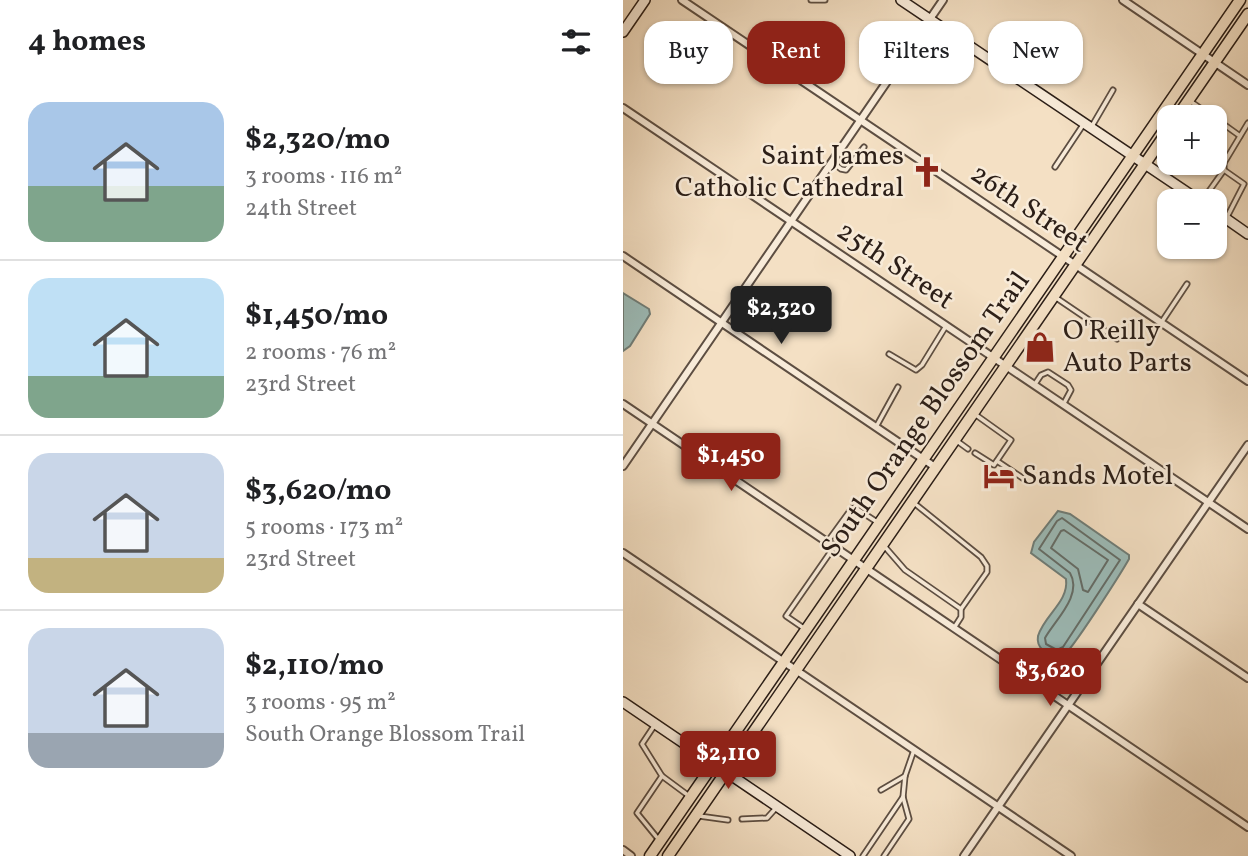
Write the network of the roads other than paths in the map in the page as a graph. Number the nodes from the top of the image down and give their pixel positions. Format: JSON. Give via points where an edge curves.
{"nodes":[{"id":1,"x":645,"y":0,"type":"edge"},
{"id":2,"x":683,"y":0,"type":"edge"},
{"id":3,"x":811,"y":0,"type":"edge"},
{"id":4,"x":825,"y":0,"type":"edge"},
{"id":5,"x":901,"y":0,"type":"edge"},
{"id":6,"x":943,"y":0,"type":"edge"},
{"id":7,"x":1123,"y":0,"type":"edge"},
{"id":8,"x":1240,"y":0,"type":"edge"},
{"id":9,"x":1248,"y":14,"type":"edge"},
{"id":10,"x":930,"y":19,"type":"junction"},
{"id":11,"x":623,"y":32,"type":"edge"},
{"id":12,"x":1202,"y":54,"type":"junction"},
{"id":13,"x":1215,"y":62,"type":"junction"},
{"id":14,"x":1248,"y":85,"type":"edge"},
{"id":15,"x":1113,"y":90,"type":"dead end"},
{"id":16,"x":1189,"y":100,"type":"junction"},
{"id":17,"x":1185,"y":105,"type":"edge"},
{"id":18,"x":1196,"y":105,"type":"edge"},
{"id":19,"x":623,"y":108,"type":"edge"},
{"id":20,"x":860,"y":120,"type":"junction"},
{"id":21,"x":1248,"y":123,"type":"edge"},
{"id":22,"x":1087,"y":125,"type":"junction"},
{"id":23,"x":1227,"y":127,"type":"edge"},
{"id":24,"x":1240,"y":136,"type":"junction"},
{"id":25,"x":1157,"y":146,"type":"edge"},
{"id":26,"x":864,"y":147,"type":"dead end"},
{"id":27,"x":1132,"y":156,"type":"junction"},
{"id":28,"x":1227,"y":158,"type":"edge"},
{"id":29,"x":832,"y":162,"type":"junction"},
{"id":30,"x":1145,"y":164,"type":"junction"},
{"id":31,"x":1055,"y":167,"type":"dead end"},
{"id":32,"x":1227,"y":172,"type":"edge"},
{"id":33,"x":1183,"y":189,"type":"edge"},
{"id":34,"x":1227,"y":217,"type":"edge"},
{"id":35,"x":1227,"y":220,"type":"edge"},
{"id":36,"x":792,"y":222,"type":"junction"},
{"id":37,"x":1248,"y":234,"type":"edge"},
{"id":38,"x":623,"y":256,"type":"edge"},
{"id":39,"x":1063,"y":257,"type":"junction"},
{"id":40,"x":1075,"y":265,"type":"junction"},
{"id":41,"x":1187,"y":285,"type":"dead end"},
{"id":42,"x":1054,"y":296,"type":"junction"},
{"id":43,"x":722,"y":322,"type":"junction"},
{"id":44,"x":1161,"y":323,"type":"junction"},
{"id":45,"x":946,"y":326,"type":"junction"},
{"id":46,"x":1117,"y":339,"type":"dead end"},
{"id":47,"x":889,"y":354,"type":"dead end"},
{"id":48,"x":993,"y":358,"type":"junction"},
{"id":49,"x":1005,"y":366,"type":"junction"},
{"id":50,"x":1248,"y":381,"type":"edge"},
{"id":51,"x":1034,"y":386,"type":"junction"},
{"id":52,"x":898,"y":387,"type":"dead end"},
{"id":53,"x":623,"y":404,"type":"edge"},
{"id":54,"x":1063,"y":405,"type":"junction"},
{"id":55,"x":973,"y":413,"type":"junction"},
{"id":56,"x":652,"y":424,"type":"junction"},
{"id":57,"x":876,"y":426,"type":"junction"},
{"id":58,"x":955,"y":440,"type":"junction"},
{"id":59,"x":1248,"y":445,"type":"edge"},
{"id":60,"x":968,"y":449,"type":"dead end"},
{"id":61,"x":975,"y":453,"type":"dead end"},
{"id":62,"x":923,"y":459,"type":"junction"},
{"id":63,"x":997,"y":461,"type":"junction"},
{"id":64,"x":623,"y":466,"type":"edge"},
{"id":65,"x":935,"y":467,"type":"junction"},
{"id":66,"x":1024,"y":479,"type":"dead end"},
{"id":67,"x":912,"y":501,"type":"junction"},
{"id":68,"x":1209,"y":503,"type":"junction"},
{"id":69,"x":879,"y":523,"type":"junction"},
{"id":70,"x":1248,"y":529,"type":"edge"},
{"id":71,"x":827,"y":542,"type":"junction"},
{"id":72,"x":883,"y":544,"type":"junction"},
{"id":73,"x":834,"y":547,"type":"junction"},
{"id":74,"x":623,"y":553,"type":"edge"},
{"id":75,"x":853,"y":560,"type":"junction"},
{"id":76,"x":866,"y":569,"type":"junction"},
{"id":77,"x":1138,"y":604,"type":"junction"},
{"id":78,"x":961,"y":609,"type":"junction"},
{"id":79,"x":954,"y":628,"type":"junction"},
{"id":80,"x":806,"y":629,"type":"junction"},
{"id":81,"x":783,"y":662,"type":"junction"},
{"id":82,"x":796,"y":671,"type":"junction"},
{"id":83,"x":1248,"y":678,"type":"edge"},
{"id":84,"x":623,"y":702,"type":"edge"},
{"id":85,"x":1069,"y":705,"type":"junction"},
{"id":86,"x":655,"y":724,"type":"junction"},
{"id":87,"x":914,"y":750,"type":"junction"},
{"id":88,"x":713,"y":763,"type":"junction"},
{"id":89,"x":726,"y":772,"type":"junction"},
{"id":90,"x":662,"y":776,"type":"junction"},
{"id":91,"x":905,"y":776,"type":"junction"},
{"id":92,"x":881,"y":790,"type":"dead end"},
{"id":93,"x":690,"y":797,"type":"junction"},
{"id":94,"x":903,"y":797,"type":"junction"},
{"id":95,"x":999,"y":806,"type":"junction"},
{"id":96,"x":777,"y":807,"type":"junction"},
{"id":97,"x":696,"y":815,"type":"junction"},
{"id":98,"x":742,"y":819,"type":"dead end"},
{"id":99,"x":728,"y":820,"type":"dead end"},
{"id":100,"x":1248,"y":827,"type":"edge"},
{"id":101,"x":660,"y":841,"type":"junction"},
{"id":102,"x":623,"y":850,"type":"edge"},
{"id":103,"x":631,"y":856,"type":"edge"},
{"id":104,"x":650,"y":856,"type":"edge"},
{"id":105,"x":668,"y":856,"type":"edge"},
{"id":106,"x":850,"y":856,"type":"edge"},
{"id":107,"x":863,"y":856,"type":"edge"},
{"id":108,"x":884,"y":856,"type":"edge"},
{"id":109,"x":964,"y":856,"type":"edge"},
{"id":110,"x":1071,"y":856,"type":"edge"}],
"edges":[{"from":1,"to":11,"type":"street"},
{"from":2,"to":20,"type":"street","name":"26th Street"},
{"from":3,"to":4,"type":"lane"},
{"from":5,"to":10,"type":"street"},
{"from":6,"to":10,"type":"street"},
{"from":7,"to":12,"type":"street"},
{"from":8,"to":12,"type":"main road","name":"South Orange Blossom Trail"},
{"from":9,"to":13,"type":"main road"},
{"from":10,"to":20,"type":"street"},
{"from":10,"to":22,"type":"street"},
{"from":12,"to":13,"type":"street"},
{"from":12,"to":27,"type":"main road","name":"South Orange Blossom Trail"},
{"from":13,"to":14,"type":"street"},
{"from":13,"to":16,"type":"main road"},
{"from":15,"to":22,"type":"lane"},
{"from":16,"to":17,"type":"main road"},
{"from":16,"to":18,"type":"lane"},
{"from":19,"to":36,"type":"street","name":"25th Street"},
{"from":20,"to":29,"type":"street"},
{"from":20,"to":39,"type":"street","name":"26th Street"},
{"from":21,"to":24,"type":"lane"},
{"from":22,"to":27,"type":"street"},
{"from":22,"to":31,"type":"lane"},
{"from":23,"to":24,"type":"lane"},
{"from":24,"to":28,"type":"lane"},
{"from":25,"to":30,"type":"main road","name":"South Orange Blossom Trail"},
{"from":26,"to":29,"type":"lane","via":[[846,170]]},
{"from":27,"to":30,"type":"street"},
{"from":27,"to":39,"type":"main road","name":"South Orange Blossom Trail"},
{"from":29,"to":36,"type":"street"},
{"from":30,"to":33,"type":"street"},
{"from":30,"to":40,"type":"main road","name":"South Orange Blossom Trail"},
{"from":32,"to":34,"type":"lane","via":[[1244,184]]},
{"from":35,"to":37,"type":"street"},
{"from":36,"to":43,"type":"street"},
{"from":36,"to":45,"type":"street","name":"25th Street"},
{"from":38,"to":43,"type":"street"},
{"from":39,"to":40,"type":"street","name":"26th Street"},
{"from":39,"to":48,"type":"main road","name":"South Orange Blossom Trail"},
{"from":40,"to":42,"type":"main road","name":"South Orange Blossom Trail"},
{"from":40,"to":44,"type":"street","name":"26th Street"},
{"from":41,"to":44,"type":"lane"},
{"from":42,"to":46,"type":"lane"},
{"from":42,"to":49,"type":"main road","name":"South Orange Blossom Trail"},
{"from":43,"to":56,"type":"street"},
{"from":43,"to":57,"type":"street"},
{"from":44,"to":50,"type":"street","name":"26th Street"},
{"from":45,"to":47,"type":"lane","via":[[916,370]]},
{"from":45,"to":48,"type":"street","name":"25th Street"},
{"from":48,"to":49,"type":"street","name":"25th Street"},
{"from":48,"to":62,"type":"main road","name":"South Orange Blossom Trail"},
{"from":49,"to":51,"type":"street","name":"25th Street"},
{"from":49,"to":55,"type":"main road","name":"South Orange Blossom Trail"},
{"from":51,"to":54,"type":"street","name":"25th Street"},
{"from":51,"to":54,"type":"lane","via":[[1043,373],[1061,380],[1071,390]]},
{"from":52,"to":57,"type":"lane"},
{"from":53,"to":56,"type":"street"},
{"from":54,"to":68,"type":"street","name":"25th Street"},
{"from":55,"to":58,"type":"main road","name":"South Orange Blossom Trail"},
{"from":55,"to":63,"type":"lane","via":[[1011,440]]},
{"from":56,"to":64,"type":"street"},
{"from":56,"to":71,"type":"street"},
{"from":57,"to":62,"type":"street"},
{"from":58,"to":60,"type":"lane"},
{"from":58,"to":65,"type":"main road","name":"South Orange Blossom Trail"},
{"from":59,"to":68,"type":"street"},
{"from":61,"to":63,"type":"lane","via":[[994,465]]},
{"from":62,"to":65,"type":"street"},
{"from":62,"to":69,"type":"main road","name":"South Orange Blossom Trail"},
{"from":63,"to":66,"type":"lane"},
{"from":65,"to":67,"type":"main road","name":"South Orange Blossom Trail"},
{"from":67,"to":72,"type":"main road","name":"South Orange Blossom Trail"},
{"from":67,"to":78,"type":"lane","via":[[964,541],[987,566],[988,572]]},
{"from":68,"to":70,"type":"street","name":"25th Street"},
{"from":68,"to":77,"type":"street"},
{"from":69,"to":71,"type":"lane","via":[[852,508]]},
{"from":69,"to":75,"type":"main road","name":"South Orange Blossom Trail"},
{"from":71,"to":73,"type":"street"},
{"from":72,"to":76,"type":"main road","name":"South Orange Blossom Trail"},
{"from":72,"to":78,"type":"lane","via":[[895,561]]},
{"from":73,"to":75,"type":"street"},
{"from":73,"to":80,"type":"lane","via":[[786,616]]},
{"from":74,"to":81,"type":"street"},
{"from":75,"to":76,"type":"street"},
{"from":75,"to":80,"type":"main road","name":"South Orange Blossom Trail"},
{"from":76,"to":79,"type":"street"},
{"from":76,"to":82,"type":"main road","name":"South Orange Blossom Trail"},
{"from":77,"to":83,"type":"street"},
{"from":77,"to":85,"type":"street"},
{"from":78,"to":79,"type":"lane"},
{"from":79,"to":85,"type":"street"},
{"from":80,"to":81,"type":"main road","name":"South Orange Blossom Trail"},
{"from":81,"to":82,"type":"street"},
{"from":81,"to":88,"type":"main road","name":"South Orange Blossom Trail"},
{"from":82,"to":87,"type":"street"},
{"from":82,"to":89,"type":"main road","name":"South Orange Blossom Trail"},
{"from":84,"to":86,"type":"street"},
{"from":85,"to":95,"type":"street"},
{"from":85,"to":100,"type":"street"},
{"from":86,"to":88,"type":"street"},
{"from":86,"to":90,"type":"lane","via":[[642,744]]},
{"from":87,"to":91,"type":"lane"},
{"from":87,"to":95,"type":"street"},
{"from":88,"to":89,"type":"street"},
{"from":88,"to":93,"type":"main road","name":"South Orange Blossom Trail"},
{"from":89,"to":96,"type":"street"},
{"from":89,"to":97,"type":"main road","name":"South Orange Blossom Trail"},
{"from":90,"to":93,"type":"lane"},
{"from":90,"to":101,"type":"lane","via":[[637,813]]},
{"from":91,"to":92,"type":"lane"},
{"from":91,"to":94,"type":"lane"},
{"from":93,"to":101,"type":"main road","name":"South Orange Blossom Trail"},
{"from":94,"to":107,"type":"lane"},
{"from":94,"to":108,"type":"lane","via":[[909,819]]},
{"from":95,"to":109,"type":"street"},
{"from":95,"to":110,"type":"street"},
{"from":96,"to":98,"type":"lane","via":[[767,818]]},
{"from":96,"to":106,"type":"street"},
{"from":97,"to":99,"type":"lane"},
{"from":97,"to":105,"type":"main road","name":"South Orange Blossom Trail"},
{"from":101,"to":104,"type":"main road","name":"South Orange Blossom Trail"},
{"from":102,"to":103,"type":"street"}]}
